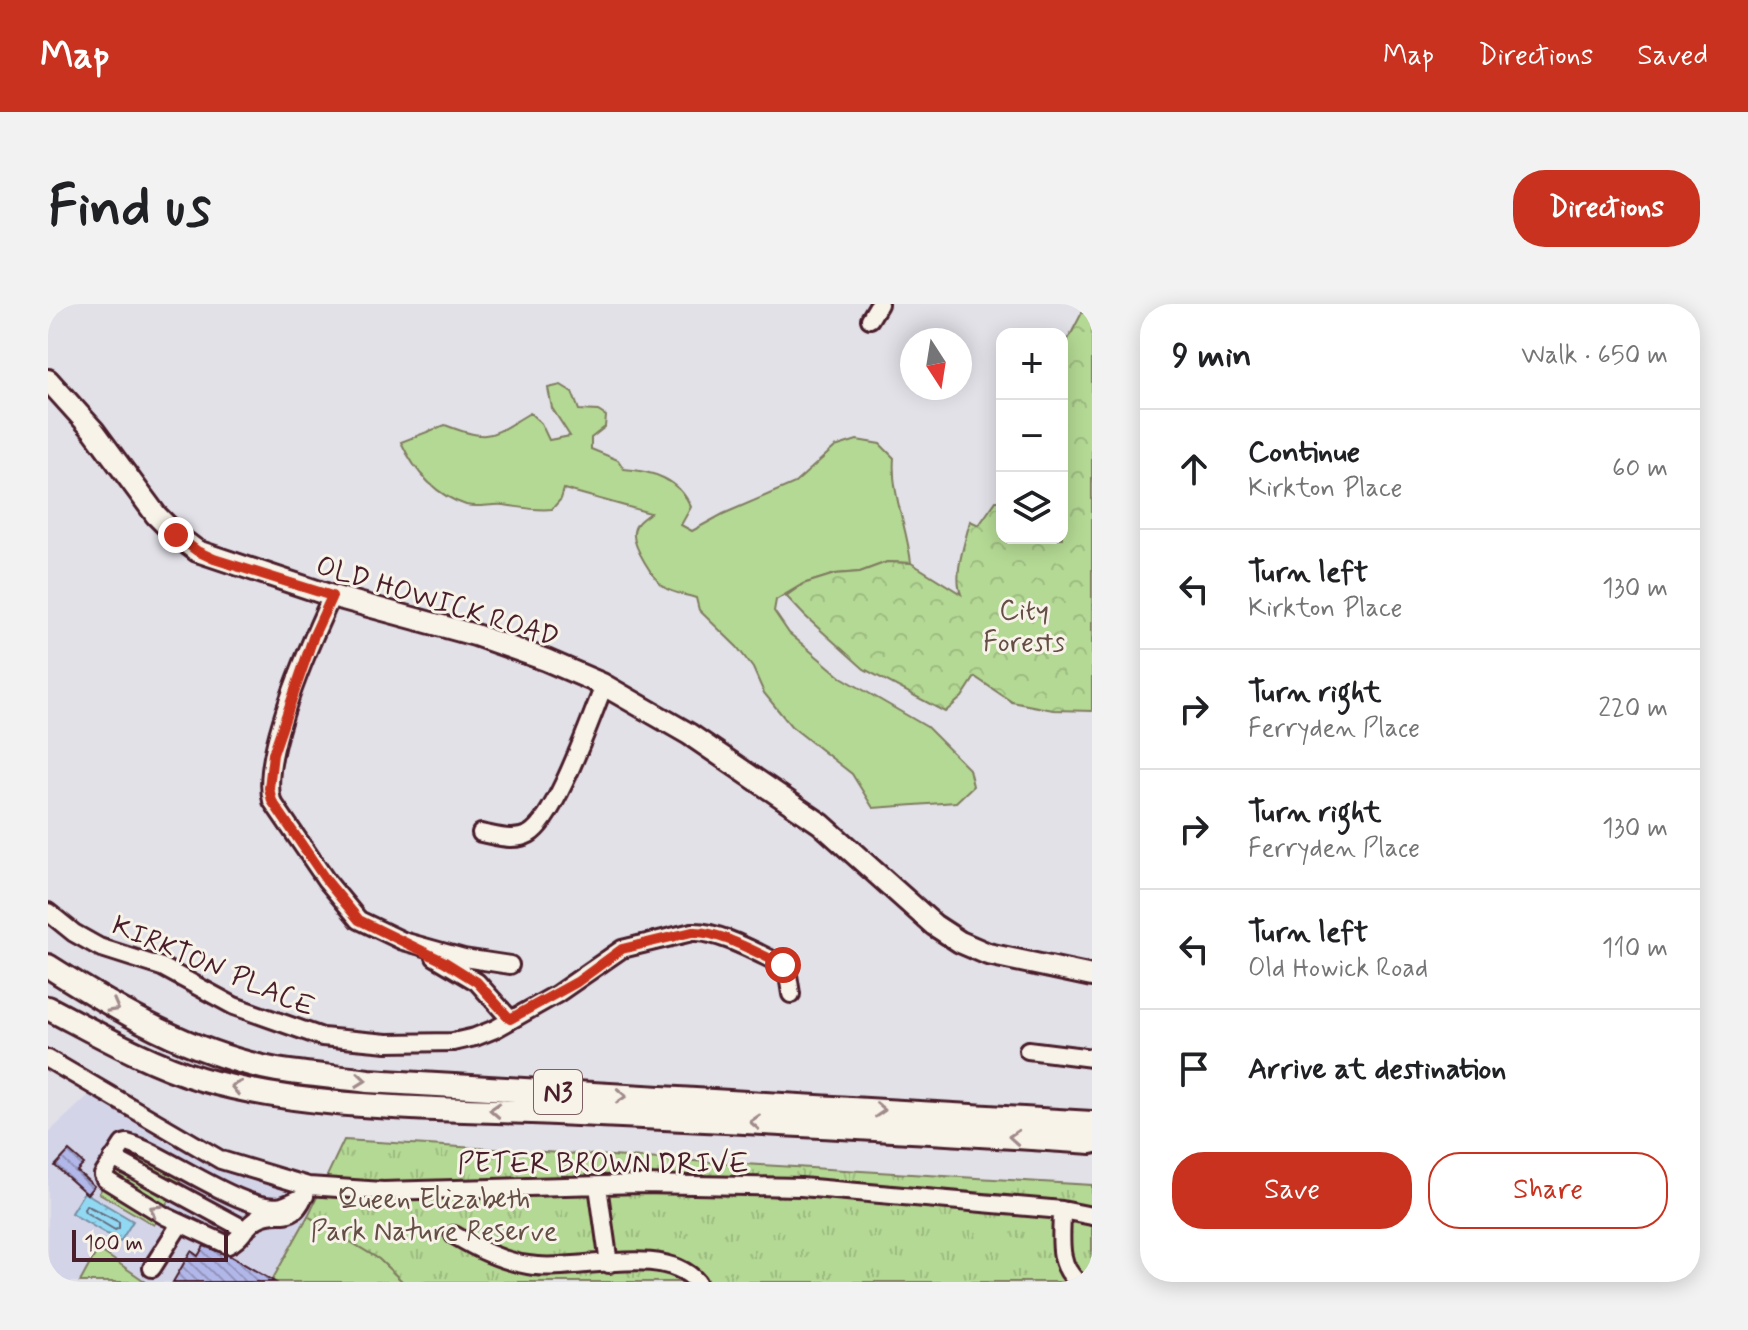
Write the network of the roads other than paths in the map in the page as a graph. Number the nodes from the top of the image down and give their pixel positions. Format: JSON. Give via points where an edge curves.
{"nodes":[{"id":1,"x":879,"y":304,"type":"edge"},
{"id":2,"x":870,"y":319,"type":"dead end"},
{"id":3,"x":48,"y":380,"type":"edge"},
{"id":4,"x":332,"y":596,"type":"junction"},
{"id":5,"x":604,"y":686,"type":"junction"},
{"id":6,"x":481,"y":833,"type":"dead end"},
{"id":7,"x":48,"y":912,"type":"edge"},
{"id":8,"x":403,"y":941,"type":"junction"},
{"id":9,"x":510,"y":965,"type":"dead end"},
{"id":10,"x":48,"y":966,"type":"edge"},
{"id":11,"x":1092,"y":976,"type":"edge"},
{"id":12,"x":791,"y":994,"type":"dead end"},
{"id":13,"x":48,"y":1006,"type":"edge"},
{"id":14,"x":510,"y":1019,"type":"junction"},
{"id":15,"x":1028,"y":1050,"type":"dead end"},
{"id":16,"x":1092,"y":1058,"type":"edge"},
{"id":17,"x":48,"y":1059,"type":"edge"},
{"id":18,"x":1092,"y":1123,"type":"edge"},
{"id":19,"x":1092,"y":1142,"type":"edge"},
{"id":20,"x":113,"y":1158,"type":"junction"},
{"id":21,"x":598,"y":1186,"type":"junction"},
{"id":22,"x":306,"y":1191,"type":"junction"},
{"id":23,"x":1062,"y":1210,"type":"junction"},
{"id":24,"x":1092,"y":1216,"type":"edge"},
{"id":25,"x":180,"y":1224,"type":"junction"},
{"id":26,"x":246,"y":1230,"type":"junction"},
{"id":27,"x":454,"y":1235,"type":"dead end"},
{"id":28,"x":609,"y":1264,"type":"junction"},
{"id":29,"x":152,"y":1268,"type":"dead end"},
{"id":30,"x":697,"y":1282,"type":"edge"},
{"id":31,"x":1078,"y":1282,"type":"edge"}],
"edges":[{"from":1,"to":2,"type":"street"},
{"from":3,"to":4,"type":"main road","name":"OLD HOWICK ROAD","via":[[94,431],[156,515],[186,544],[214,559]]},
{"from":4,"to":5,"type":"main road","name":"OLD HOWICK ROAD","via":[[475,635]]},
{"from":4,"to":8,"type":"street","via":[[294,688],[273,754],[269,788],[281,815],[350,912]]},
{"from":5,"to":6,"type":"street","via":[[540,825],[512,839]]},
{"from":5,"to":11,"type":"main road","name":"OLD HOWICK ROAD","via":[[677,726],[821,824],[960,942],[988,954]]},
{"from":7,"to":14,"type":"street","name":"KIRKTON PLACE","via":[[99,947],[162,967],[234,1006],[322,1037],[453,1042]]},
{"from":8,"to":9,"type":"street"},
{"from":8,"to":14,"type":"street","via":[[477,982]]},
{"from":10,"to":18,"type":"highway","number":"N3","one_way":true,"via":[[159,1031],[275,1069],[368,1081]]},
{"from":12,"to":14,"type":"street","name":"KIRKTON PLACE","via":[[783,965],[702,931],[622,949],[577,982]]},
{"from":19,"to":13,"type":"highway","number":"N3","one_way":true,"via":[[365,1104],[265,1094],[147,1058]]},
{"from":15,"to":16,"type":"street"},
{"from":17,"to":22,"type":"street","name":"PETER BROWN DRIVE","via":[[221,1160]]},
{"from":20,"to":22,"type":"street","via":[[127,1143],[264,1205],[280,1207]]},
{"from":25,"to":20,"type":"street","one_way":true,"via":[[105,1179]]},
{"from":20,"to":26,"type":"street"},
{"from":21,"to":22,"type":"street","name":"PETER BROWN DRIVE"},
{"from":21,"to":23,"type":"street","name":"PETER BROWN DRIVE","via":[[801,1187]]},
{"from":21,"to":28,"type":"street"},
{"from":22,"to":26,"type":"street","via":[[296,1210],[257,1219]]},
{"from":23,"to":24,"type":"street","name":"PETER BROWN DRIVE"},
{"from":23,"to":31,"type":"street","via":[[1065,1271]]},
{"from":25,"to":26,"type":"street","via":[[228,1245]]},
{"from":25,"to":29,"type":"street"},
{"from":27,"to":28,"type":"street","via":[[482,1251],[530,1266]]},
{"from":28,"to":30,"type":"street","via":[[672,1265]]}]}
